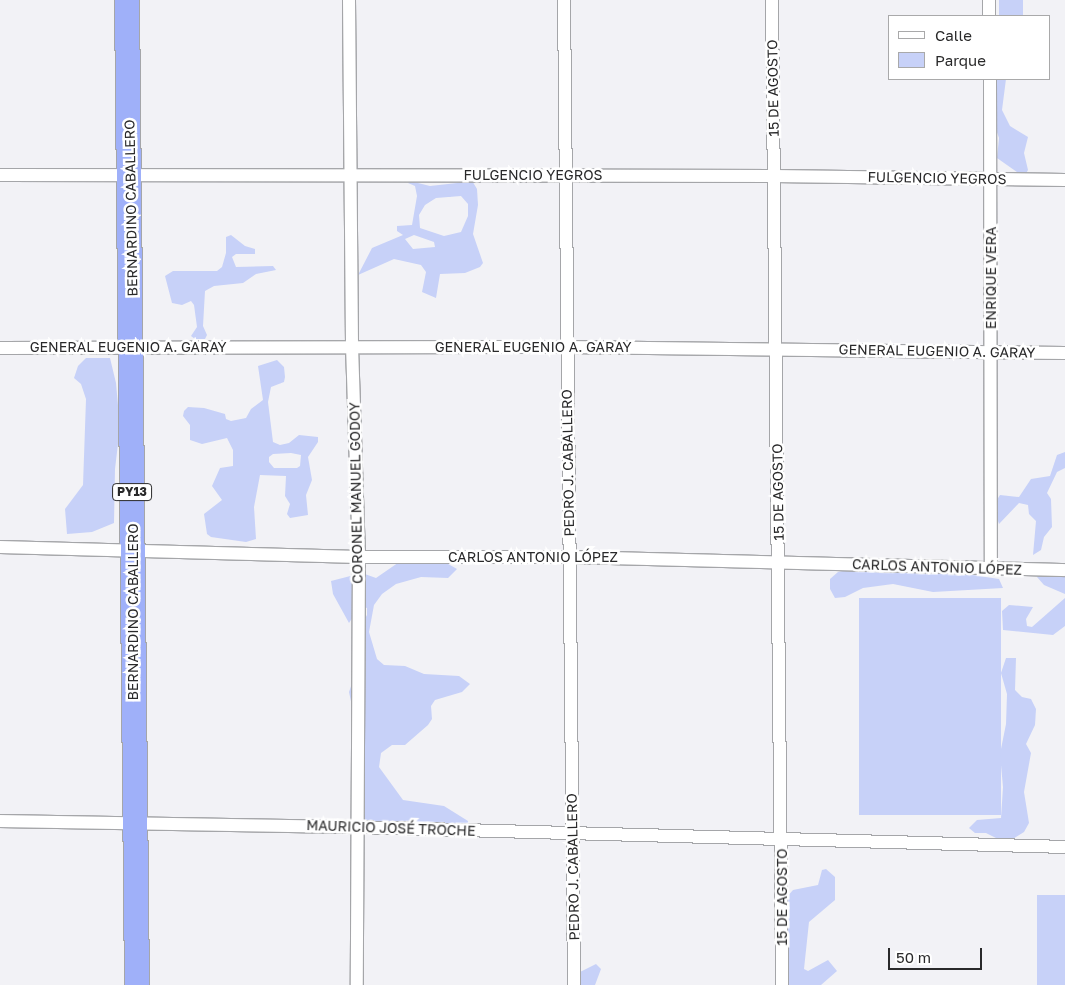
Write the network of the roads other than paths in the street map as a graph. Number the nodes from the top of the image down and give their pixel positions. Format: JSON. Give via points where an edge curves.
{"nodes":[{"id":1,"x":127,"y":0,"type":"edge"},
{"id":2,"x":349,"y":0,"type":"edge"},
{"id":3,"x":564,"y":0,"type":"edge"},
{"id":4,"x":772,"y":0,"type":"edge"},
{"id":5,"x":989,"y":0,"type":"edge"},
{"id":6,"x":989,"y":15,"type":"edge"},
{"id":7,"x":990,"y":80,"type":"edge"},
{"id":8,"x":351,"y":174,"type":"junction"},
{"id":9,"x":0,"y":175,"type":"edge"},
{"id":10,"x":131,"y":175,"type":"junction"},
{"id":11,"x":565,"y":175,"type":"junction"},
{"id":12,"x":774,"y":176,"type":"junction"},
{"id":13,"x":991,"y":179,"type":"junction"},
{"id":14,"x":1065,"y":180,"type":"edge"},
{"id":15,"x":352,"y":346,"type":"junction"},
{"id":16,"x":567,"y":347,"type":"junction"},
{"id":17,"x":0,"y":348,"type":"edge"},
{"id":18,"x":132,"y":348,"type":"junction"},
{"id":19,"x":776,"y":348,"type":"junction"},
{"id":20,"x":991,"y":352,"type":"junction"},
{"id":21,"x":1065,"y":353,"type":"edge"},
{"id":22,"x":0,"y":547,"type":"edge"},
{"id":23,"x":133,"y":550,"type":"junction"},
{"id":24,"x":359,"y":557,"type":"junction"},
{"id":25,"x":569,"y":557,"type":"junction"},
{"id":26,"x":778,"y":562,"type":"junction"},
{"id":27,"x":991,"y":568,"type":"junction"},
{"id":28,"x":1065,"y":570,"type":"edge"},
{"id":29,"x":0,"y":821,"type":"edge"},
{"id":30,"x":135,"y":822,"type":"junction"},
{"id":31,"x":355,"y":827,"type":"junction"},
{"id":32,"x":572,"y":834,"type":"junction"},
{"id":33,"x":781,"y":840,"type":"junction"},
{"id":34,"x":1065,"y":847,"type":"edge"},
{"id":35,"x":137,"y":985,"type":"edge"},
{"id":36,"x":357,"y":985,"type":"edge"},
{"id":37,"x":574,"y":985,"type":"edge"},
{"id":38,"x":782,"y":985,"type":"edge"}],
"edges":[{"from":1,"to":10,"type":"highway","name":"BERNARDINO CABALLERO","number":"PY13"},
{"from":2,"to":8,"type":"street","name":"CORONEL MANUEL GODOY"},
{"from":3,"to":11,"type":"street","name":"PEDRO J. CABALLERO"},
{"from":4,"to":12,"type":"street","name":"15 DE AGOSTO"},
{"from":5,"to":6,"type":"street"},
{"from":7,"to":13,"type":"street","name":"ENRIQUE VERA"},
{"from":8,"to":10,"type":"street","name":"FULGENCIO YEGROS"},
{"from":8,"to":11,"type":"street","name":"FULGENCIO YEGROS"},
{"from":8,"to":15,"type":"street","name":"CORONEL MANUEL GODOY"},
{"from":9,"to":10,"type":"street","name":"FULGENCIO YEGROS"},
{"from":10,"to":18,"type":"highway","name":"BERNARDINO CABALLERO","number":"PY13"},
{"from":11,"to":12,"type":"street","name":"FULGENCIO YEGROS"},
{"from":11,"to":16,"type":"street","name":"PEDRO J. CABALLERO"},
{"from":12,"to":13,"type":"street","name":"FULGENCIO YEGROS"},
{"from":12,"to":19,"type":"street","name":"15 DE AGOSTO"},
{"from":13,"to":14,"type":"street","name":"FULGENCIO YEGROS"},
{"from":13,"to":20,"type":"street","name":"ENRIQUE VERA"},
{"from":15,"to":16,"type":"street","name":"GENERAL EUGENIO A. GARAY"},
{"from":15,"to":18,"type":"street","name":"GENERAL EUGENIO A. GARAY"},
{"from":15,"to":24,"type":"street","name":"CORONEL MANUEL GODOY"},
{"from":16,"to":19,"type":"street","name":"GENERAL EUGENIO A. GARAY"},
{"from":16,"to":25,"type":"street","name":"PEDRO J. CABALLERO"},
{"from":17,"to":18,"type":"street","name":"GENERAL EUGENIO A. GARAY"},
{"from":18,"to":23,"type":"highway","name":"BERNARDINO CABALLERO","number":"PY13"},
{"from":19,"to":20,"type":"street","name":"GENERAL EUGENIO A. GARAY"},
{"from":19,"to":26,"type":"street","name":"15 DE AGOSTO"},
{"from":20,"to":21,"type":"street","name":"GENERAL EUGENIO A. GARAY"},
{"from":20,"to":27,"type":"street","name":"ENRIQUE VERA"},
{"from":22,"to":23,"type":"street","name":"CARLOS ANTONIO LÓPEZ"},
{"from":23,"to":24,"type":"street","name":"CARLOS ANTONIO LÓPEZ"},
{"from":23,"to":30,"type":"highway","name":"BERNARDINO CABALLERO","number":"PY13"},
{"from":24,"to":25,"type":"street","name":"CARLOS ANTONIO LÓPEZ"},
{"from":24,"to":31,"type":"street","name":"CORONEL MANUEL GODOY"},
{"from":25,"to":26,"type":"street","name":"CARLOS ANTONIO LÓPEZ"},
{"from":25,"to":32,"type":"street","name":"PEDRO J. CABALLERO"},
{"from":26,"to":27,"type":"street","name":"CARLOS ANTONIO LÓPEZ"},
{"from":26,"to":33,"type":"street","name":"15 DE AGOSTO"},
{"from":27,"to":28,"type":"street","name":"CARLOS ANTONIO LÓPEZ"},
{"from":29,"to":30,"type":"street","name":"MAURICIO JOSÉ TROCHE"},
{"from":30,"to":31,"type":"street","name":"MAURICIO JOSÉ TROCHE"},
{"from":30,"to":35,"type":"highway","name":"BERNARDINO CABALLERO","number":"PY13"},
{"from":31,"to":32,"type":"street","name":"MAURICIO JOSÉ TROCHE"},
{"from":31,"to":36,"type":"street","name":"CORONEL MANUEL GODOY"},
{"from":32,"to":33,"type":"street","name":"MAURICIO JOSÉ TROCHE"},
{"from":32,"to":37,"type":"street","name":"PEDRO J. CABALLERO"},
{"from":33,"to":34,"type":"street","name":"MAURICIO JOSÉ TROCHE"},
{"from":33,"to":38,"type":"street","name":"15 DE AGOSTO"}]}
